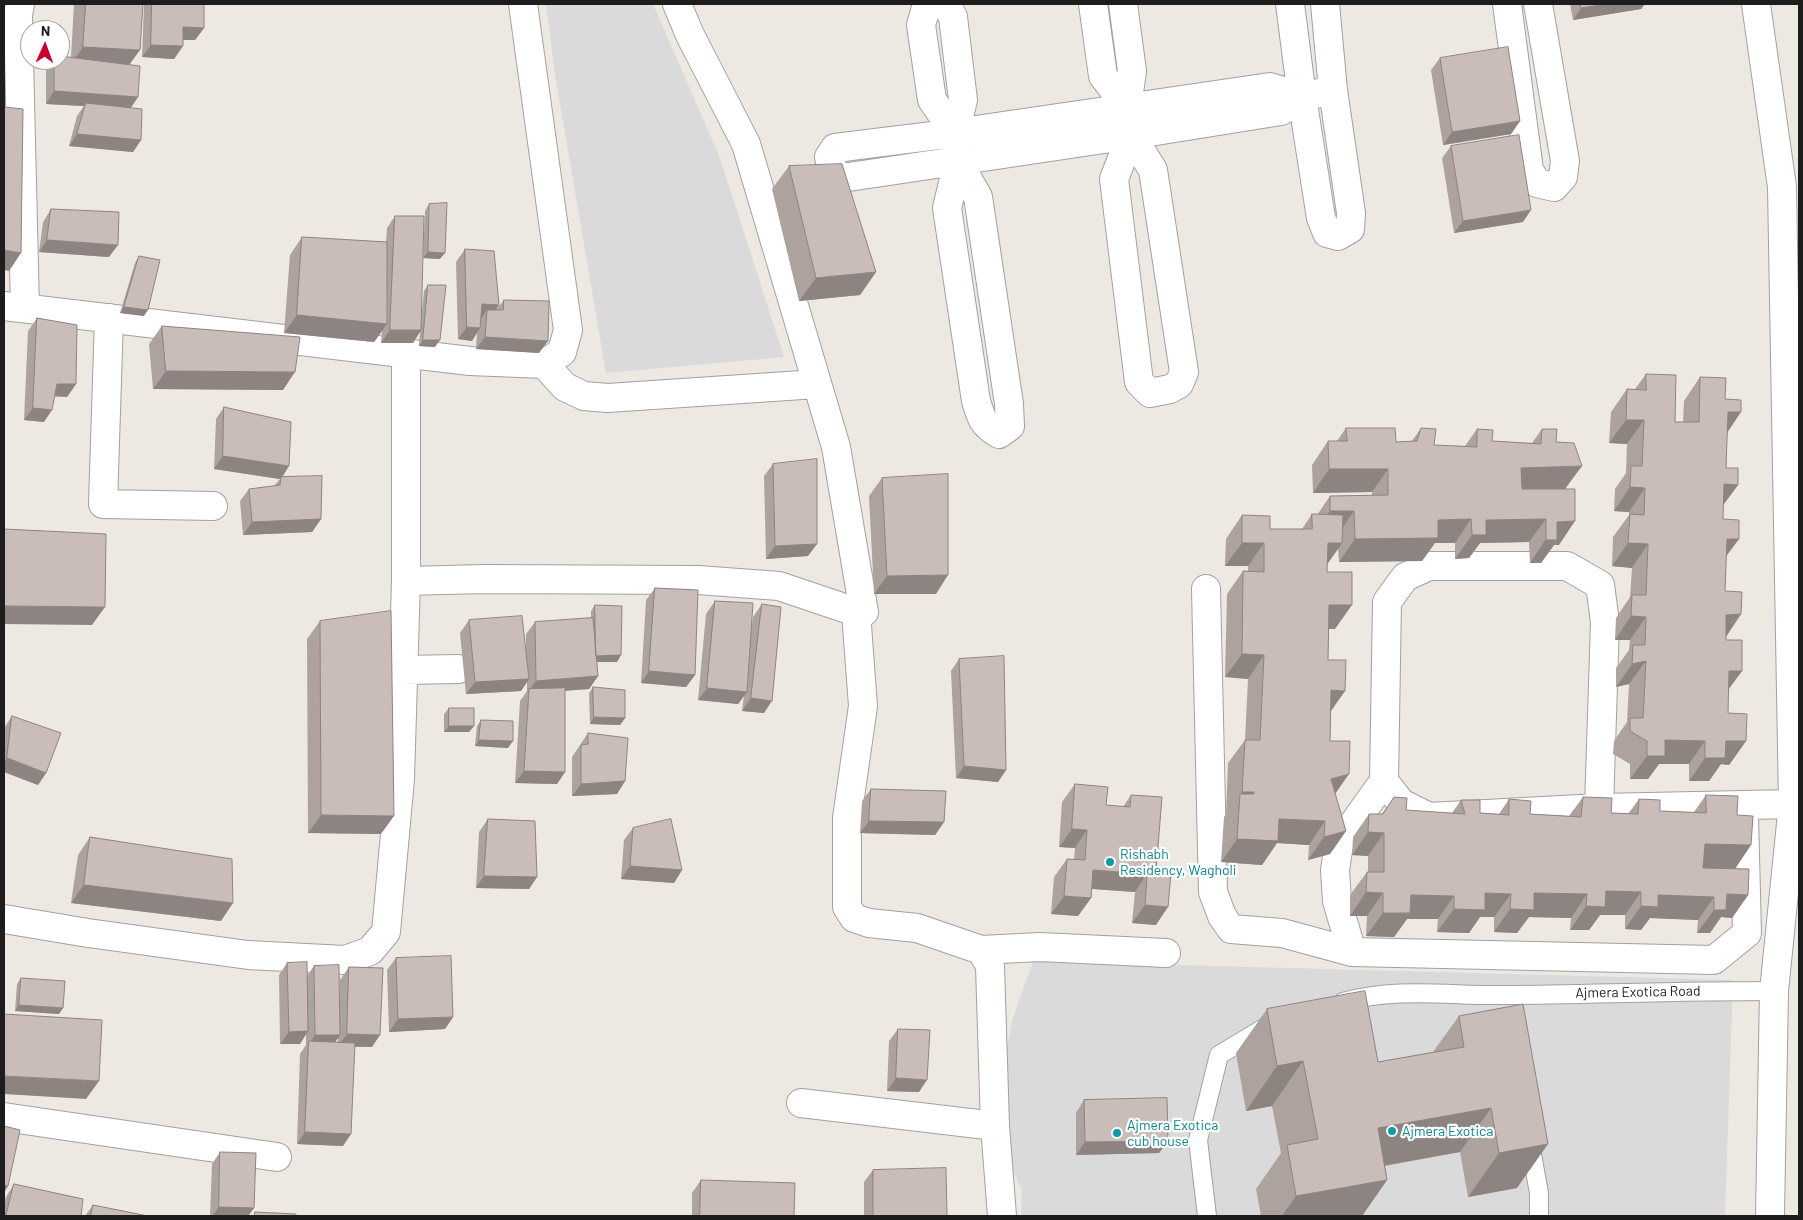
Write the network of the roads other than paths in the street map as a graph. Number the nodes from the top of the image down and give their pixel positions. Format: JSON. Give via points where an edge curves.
{"nodes":[{"id":1,"x":523,"y":4,"type":"edge"},
{"id":2,"x":677,"y":4,"type":"edge"},
{"id":3,"x":927,"y":4,"type":"edge"},
{"id":4,"x":946,"y":4,"type":"edge"},
{"id":5,"x":1093,"y":4,"type":"edge"},
{"id":6,"x":1123,"y":4,"type":"edge"},
{"id":7,"x":1290,"y":4,"type":"edge"},
{"id":8,"x":1326,"y":4,"type":"edge"},
{"id":9,"x":1507,"y":4,"type":"edge"},
{"id":10,"x":1538,"y":4,"type":"edge"},
{"id":11,"x":1756,"y":4,"type":"edge"},
{"id":12,"x":14,"y":10,"type":"edge"},
{"id":13,"x":1334,"y":90,"type":"junction"},
{"id":14,"x":1302,"y":97,"type":"junction"},
{"id":15,"x":1127,"y":107,"type":"junction"},
{"id":16,"x":955,"y":133,"type":"junction"},
{"id":17,"x":1130,"y":135,"type":"junction"},
{"id":18,"x":958,"y":162,"type":"junction"},
{"id":19,"x":1790,"y":186,"type":"edge"},
{"id":20,"x":14,"y":307,"type":"edge"},
{"id":21,"x":109,"y":318,"type":"junction"},
{"id":22,"x":406,"y":353,"type":"junction"},
{"id":23,"x":544,"y":364,"type":"junction"},
{"id":24,"x":817,"y":384,"type":"junction"},
{"id":25,"x":213,"y":506,"type":"dead end"},
{"id":26,"x":406,"y":581,"type":"junction"},
{"id":27,"x":1206,"y":589,"type":"dead end"},
{"id":28,"x":856,"y":612,"type":"junction"},
{"id":29,"x":458,"y":669,"type":"dead end"},
{"id":30,"x":403,"y":670,"type":"junction"},
{"id":31,"x":1384,"y":781,"type":"junction"},
{"id":32,"x":1793,"y":804,"type":"junction"},
{"id":33,"x":1744,"y":805,"type":"junction"},
{"id":34,"x":1600,"y":808,"type":"junction"},
{"id":35,"x":4,"y":918,"type":"edge"},
{"id":36,"x":981,"y":950,"type":"junction"},
{"id":37,"x":1352,"y":952,"type":"junction"},
{"id":38,"x":1166,"y":953,"type":"dead end"},
{"id":39,"x":1774,"y":991,"type":"junction"},
{"id":40,"x":1503,"y":995,"type":"junction"},
{"id":41,"x":1326,"y":1006,"type":"edge"},
{"id":42,"x":1506,"y":1014,"type":"edge"},
{"id":43,"x":1278,"y":1019,"type":"edge"},
{"id":44,"x":801,"y":1103,"type":"dead end"},
{"id":45,"x":4,"y":1117,"type":"edge"},
{"id":46,"x":995,"y":1126,"type":"junction"},
{"id":47,"x":1527,"y":1126,"type":"edge"},
{"id":48,"x":277,"y":1156,"type":"dead end"},
{"id":49,"x":1002,"y":1216,"type":"edge"},
{"id":50,"x":1207,"y":1216,"type":"edge"},
{"id":51,"x":1539,"y":1216,"type":"edge"},
{"id":52,"x":1770,"y":1216,"type":"edge"}],
"edges":[{"from":1,"to":23,"type":"street","via":[[568,330],[562,352]]},
{"from":2,"to":24,"type":"street","via":[[746,144]]},
{"from":3,"to":16,"type":"street","via":[[920,25],[932,100]]},
{"from":4,"to":16,"type":"street","via":[[953,17],[963,100]]},
{"from":5,"to":15,"type":"street","via":[[1103,76]]},
{"from":6,"to":15,"type":"street","via":[[1132,72]]},
{"from":7,"to":14,"type":"street"},
{"from":8,"to":13,"type":"street"},
{"from":9,"to":10,"type":"street","via":[[1529,170],[1537,183],[1554,187],[1563,177],[1566,161]]},
{"from":11,"to":19,"type":"street"},
{"from":12,"to":20,"type":"street"},
{"from":13,"to":14,"type":"street"},
{"from":13,"to":14,"type":"street","via":[[1352,213],[1350,229],[1338,236],[1327,233],[1321,218]]},
{"from":14,"to":15,"type":"street","via":[[1270,87]]},
{"from":14,"to":17,"type":"street","via":[[1281,111]]},
{"from":15,"to":16,"type":"street"},
{"from":15,"to":17,"type":"street"},
{"from":16,"to":18,"type":"street"},
{"from":16,"to":18,"type":"street","via":[[835,148],[830,157],[831,168],[842,178]]},
{"from":17,"to":17,"type":"street","via":[[1153,170],[1184,372],[1179,384],[1150,393],[1139,382],[1114,179]]},
{"from":17,"to":18,"type":"street"},
{"from":18,"to":18,"type":"street","via":[[978,197],[1010,419],[1010,426],[999,434],[981,419],[974,391],[947,208]]},
{"from":19,"to":32,"type":"street"},
{"from":20,"to":21,"type":"street"},
{"from":21,"to":22,"type":"street"},
{"from":21,"to":25,"type":"street","via":[[103,504]]},
{"from":22,"to":23,"type":"street","via":[[470,361]]},
{"from":22,"to":26,"type":"street"},
{"from":23,"to":24,"type":"street","via":[[565,387],[584,396],[608,398]]},
{"from":24,"to":28,"type":"street","via":[[836,447],[864,612]]},
{"from":26,"to":28,"type":"street","via":[[698,580],[778,586]]},
{"from":26,"to":30,"type":"street"},
{"from":27,"to":37,"type":"street","via":[[1213,892],[1219,908],[1231,929],[1282,933]]},
{"from":28,"to":36,"type":"street","via":[[863,706],[847,818],[847,907],[854,918],[869,923],[917,928]]},
{"from":29,"to":30,"type":"street"},
{"from":30,"to":35,"type":"street","via":[[400,778],[386,932],[370,951],[345,960],[248,955]]},
{"from":31,"to":34,"type":"street","via":[[1401,803],[1429,817]]},
{"from":31,"to":34,"type":"street","via":[[1387,602],[1405,578],[1430,566],[1567,566],[1600,585],[1605,622]]},
{"from":31,"to":37,"type":"street","via":[[1339,844],[1335,870],[1337,902]]},
{"from":32,"to":33,"type":"street"},
{"from":32,"to":39,"type":"street"},
{"from":33,"to":34,"type":"street"},
{"from":33,"to":37,"type":"street","via":[[1748,933],[1714,960]]},
{"from":36,"to":38,"type":"street","via":[[1040,947]]},
{"from":36,"to":46,"type":"street","via":[[990,966]]},
{"from":39,"to":40,"type":"lane","name":"Ajmera Exotica Road"},
{"from":39,"to":52,"type":"street"},
{"from":40,"to":41,"type":"lane","name":"Ajmera Exotica Road","via":[[1414,992],[1355,998]]},
{"from":40,"to":42,"type":"lane"},
{"from":43,"to":50,"type":"lane","via":[[1219,1055],[1198,1140]]},
{"from":44,"to":46,"type":"street"},
{"from":45,"to":48,"type":"street"},
{"from":46,"to":49,"type":"street"},
{"from":47,"to":51,"type":"lane","via":[[1539,1193]]}]}
